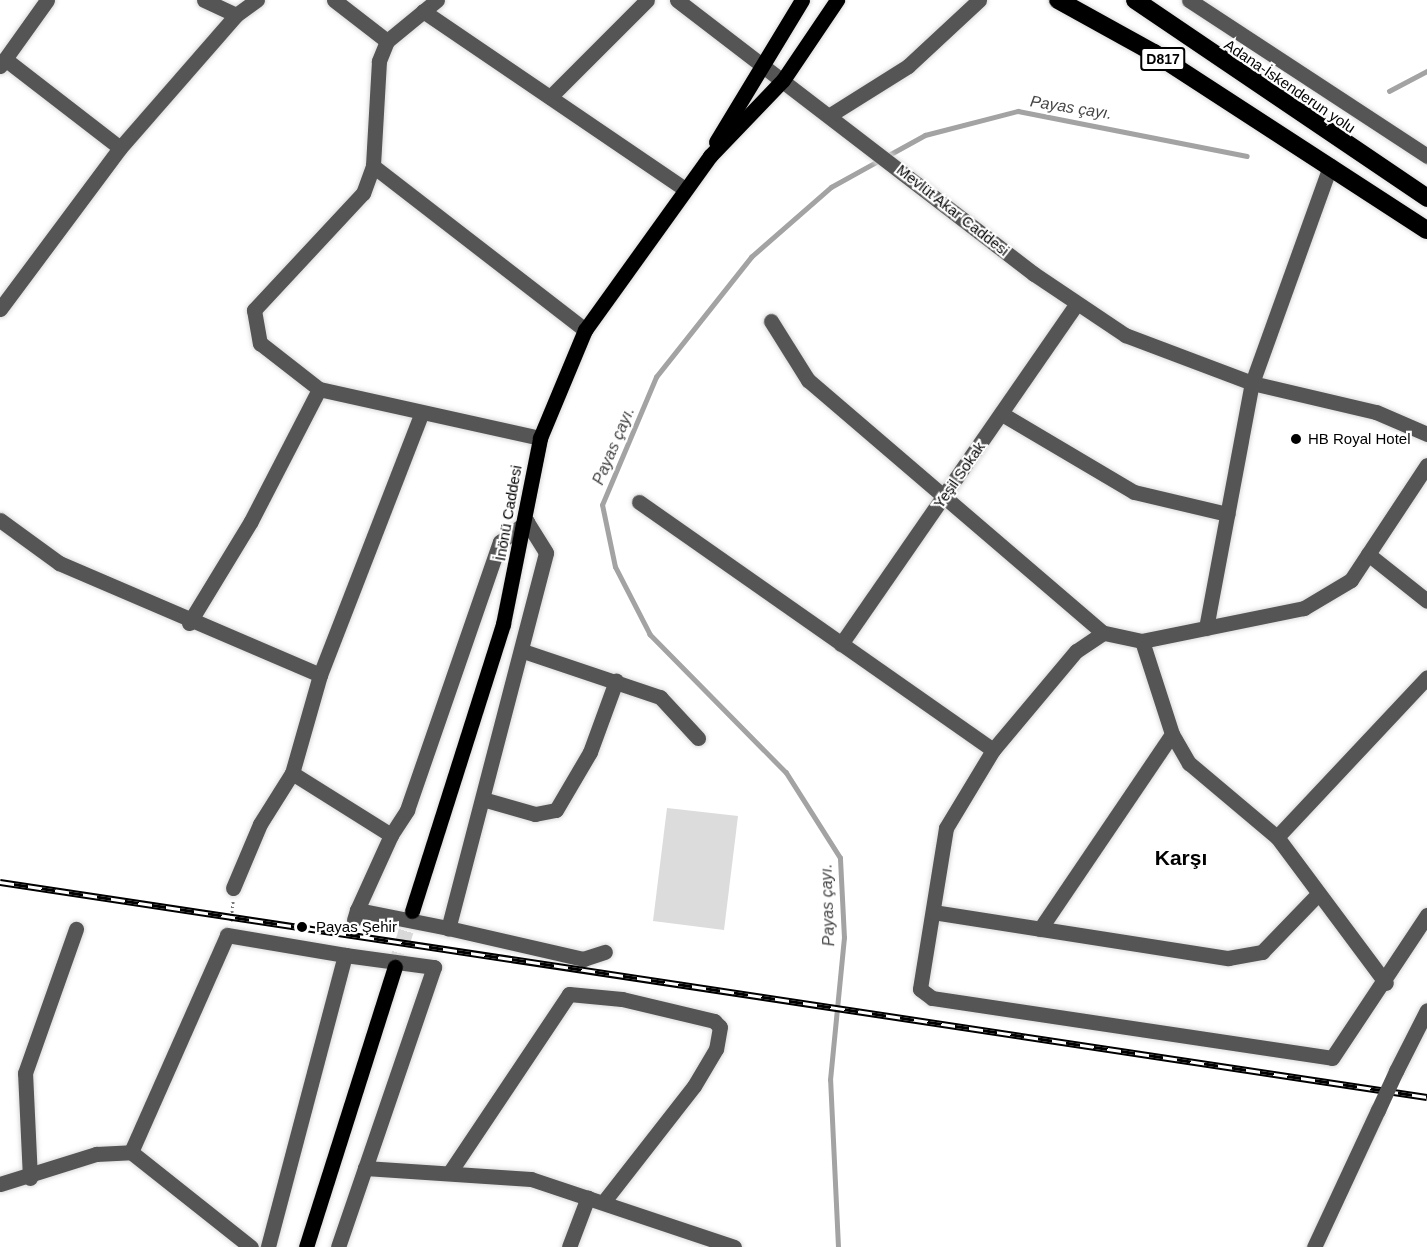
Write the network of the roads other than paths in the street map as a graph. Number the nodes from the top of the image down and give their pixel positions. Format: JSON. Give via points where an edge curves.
{"nodes":[{"id":1,"x":47,"y":0,"type":"edge"},
{"id":2,"x":204,"y":0,"type":"edge"},
{"id":3,"x":257,"y":0,"type":"edge"},
{"id":4,"x":334,"y":0,"type":"edge"},
{"id":5,"x":437,"y":0,"type":"edge"},
{"id":6,"x":647,"y":0,"type":"edge"},
{"id":7,"x":677,"y":0,"type":"edge"},
{"id":8,"x":802,"y":0,"type":"edge"},
{"id":9,"x":837,"y":0,"type":"edge"},
{"id":10,"x":979,"y":0,"type":"edge"},
{"id":11,"x":1058,"y":0,"type":"edge"},
{"id":12,"x":1135,"y":0,"type":"edge"},
{"id":13,"x":1189,"y":0,"type":"edge"},
{"id":14,"x":423,"y":11,"type":"junction"},
{"id":15,"x":236,"y":15,"type":"junction"},
{"id":16,"x":387,"y":41,"type":"junction"},
{"id":17,"x":3,"y":62,"type":"edge"},
{"id":18,"x":763,"y":62,"type":"junction"},
{"id":19,"x":783,"y":80,"type":"junction"},
{"id":20,"x":550,"y":98,"type":"junction"},
{"id":21,"x":830,"y":115,"type":"junction"},
{"id":22,"x":120,"y":148,"type":"junction"},
{"id":23,"x":710,"y":156,"type":"junction"},
{"id":24,"x":1427,"y":156,"type":"edge"},
{"id":25,"x":373,"y":166,"type":"junction"},
{"id":26,"x":1330,"y":166,"type":"junction"},
{"id":27,"x":685,"y":189,"type":"junction"},
{"id":28,"x":1427,"y":198,"type":"edge"},
{"id":29,"x":1427,"y":230,"type":"edge"},
{"id":30,"x":1076,"y":304,"type":"junction"},
{"id":31,"x":0,"y":309,"type":"edge"},
{"id":32,"x":771,"y":321,"type":"dead end"},
{"id":33,"x":585,"y":330,"type":"junction"},
{"id":34,"x":1252,"y":382,"type":"junction"},
{"id":35,"x":319,"y":390,"type":"junction"},
{"id":36,"x":1002,"y":414,"type":"junction"},
{"id":37,"x":421,"y":415,"type":"junction"},
{"id":38,"x":1427,"y":434,"type":"edge"},
{"id":39,"x":540,"y":438,"type":"junction"},
{"id":40,"x":1427,"y":465,"type":"edge"},
{"id":41,"x":944,"y":496,"type":"junction"},
{"id":42,"x":639,"y":502,"type":"dead end"},
{"id":43,"x":1227,"y":514,"type":"junction"},
{"id":44,"x":0,"y":520,"type":"edge"},
{"id":45,"x":527,"y":522,"type":"junction"},
{"id":46,"x":1368,"y":554,"type":"junction"},
{"id":47,"x":1427,"y":602,"type":"edge"},
{"id":48,"x":189,"y":623,"type":"junction"},
{"id":49,"x":1206,"y":628,"type":"junction"},
{"id":50,"x":1104,"y":633,"type":"junction"},
{"id":51,"x":1142,"y":641,"type":"junction"},
{"id":52,"x":841,"y":644,"type":"junction"},
{"id":53,"x":523,"y":651,"type":"junction"},
{"id":54,"x":320,"y":675,"type":"junction"},
{"id":55,"x":1427,"y":677,"type":"edge"},
{"id":56,"x":616,"y":681,"type":"junction"},
{"id":57,"x":1172,"y":734,"type":"junction"},
{"id":58,"x":698,"y":738,"type":"dead end"},
{"id":59,"x":993,"y":750,"type":"junction"},
{"id":60,"x":292,"y":773,"type":"junction"},
{"id":61,"x":486,"y":800,"type":"junction"},
{"id":62,"x":391,"y":835,"type":"junction"},
{"id":63,"x":1277,"y":837,"type":"junction"},
{"id":64,"x":233,"y":888,"type":"road end"},
{"id":65,"x":1318,"y":894,"type":"junction"},
{"id":66,"x":412,"y":910,"type":"tunnel mouth"},
{"id":67,"x":933,"y":912,"type":"junction"},
{"id":68,"x":1427,"y":915,"type":"edge"},
{"id":69,"x":448,"y":928,"type":"junction"},
{"id":70,"x":76,"y":929,"type":"dead end"},
{"id":71,"x":1040,"y":929,"type":"junction"},
{"id":72,"x":605,"y":952,"type":"dead end"},
{"id":73,"x":345,"y":955,"type":"junction"},
{"id":74,"x":396,"y":967,"type":"tunnel mouth"},
{"id":75,"x":1386,"y":983,"type":"junction"},
{"id":76,"x":1427,"y":1010,"type":"edge"},
{"id":77,"x":131,"y":1152,"type":"junction"},
{"id":78,"x":365,"y":1168,"type":"junction"},
{"id":79,"x":450,"y":1172,"type":"junction"},
{"id":80,"x":30,"y":1178,"type":"junction"},
{"id":81,"x":0,"y":1184,"type":"edge"},
{"id":82,"x":588,"y":1197,"type":"junction"},
{"id":83,"x":604,"y":1201,"type":"junction"},
{"id":84,"x":251,"y":1247,"type":"edge"},
{"id":85,"x":268,"y":1247,"type":"edge"},
{"id":86,"x":306,"y":1247,"type":"edge"},
{"id":87,"x":338,"y":1247,"type":"edge"},
{"id":88,"x":569,"y":1247,"type":"edge"},
{"id":89,"x":734,"y":1247,"type":"edge"},
{"id":90,"x":1314,"y":1247,"type":"edge"}],
"edges":[{"from":1,"to":17,"type":"street"},
{"from":2,"to":15,"type":"street"},
{"from":3,"to":15,"type":"street"},
{"from":4,"to":16,"type":"street"},
{"from":5,"to":14,"type":"street"},
{"from":6,"to":20,"type":"street"},
{"from":7,"to":18,"type":"street","name":"Mevlüt Akar Caddesi"},
{"from":8,"to":18,"type":"main road"},
{"from":9,"to":19,"type":"main road"},
{"from":10,"to":21,"type":"street","via":[[908,66]]},
{"from":11,"to":26,"type":"highway","number":"D817","via":[[1154,53]]},
{"from":12,"to":28,"type":"highway","name":"Adana-İskenderun yolu","number":"D817","via":[[1297,114]]},
{"from":13,"to":24,"type":"street"},
{"from":14,"to":16,"type":"street"},
{"from":14,"to":20,"type":"street"},
{"from":15,"to":22,"type":"street"},
{"from":16,"to":25,"type":"street","via":[[379,61]]},
{"from":17,"to":22,"type":"street"},
{"from":18,"to":19,"type":"street","name":"Mevlüt Akar Caddesi"},
{"from":18,"to":23,"type":"main road"},
{"from":19,"to":21,"type":"street","name":"Mevlüt Akar Caddesi"},
{"from":19,"to":23,"type":"main road"},
{"from":20,"to":27,"type":"street"},
{"from":21,"to":30,"type":"street","name":"Mevlüt Akar Caddesi"},
{"from":22,"to":31,"type":"street"},
{"from":23,"to":27,"type":"main road","name":"İnönü Caddesi"},
{"from":25,"to":33,"type":"street"},
{"from":25,"to":35,"type":"street","via":[[363,194],[254,310],[260,343]]},
{"from":26,"to":29,"type":"highway","number":"D817"},
{"from":26,"to":34,"type":"street"},
{"from":27,"to":33,"type":"main road","name":"İnönü Caddesi"},
{"from":30,"to":34,"type":"street","name":"Mevlüt Akar Caddesi","via":[[1125,335]]},
{"from":30,"to":36,"type":"street","name":"Yeşil Sokak"},
{"from":32,"to":41,"type":"street","via":[[808,380]]},
{"from":33,"to":39,"type":"main road","name":"İnönü Caddesi"},
{"from":34,"to":38,"type":"street","name":"Mevlüt Akar Caddesi","via":[[1376,412]]},
{"from":34,"to":43,"type":"street"},
{"from":35,"to":37,"type":"street"},
{"from":35,"to":48,"type":"street","via":[[251,521]]},
{"from":36,"to":41,"type":"street","name":"Yeşil Sokak"},
{"from":36,"to":43,"type":"street","via":[[1134,492]]},
{"from":37,"to":39,"type":"street"},
{"from":37,"to":54,"type":"street"},
{"from":39,"to":45,"type":"main road","name":"İnönü Caddesi"},
{"from":40,"to":46,"type":"street"},
{"from":41,"to":50,"type":"street"},
{"from":41,"to":52,"type":"street","name":"Yeşil Sokak"},
{"from":42,"to":52,"type":"street"},
{"from":43,"to":49,"type":"street"},
{"from":44,"to":48,"type":"street","via":[[59,563]]},
{"from":45,"to":53,"type":"street","via":[[546,553]]},
{"from":45,"to":62,"type":"street","via":[[500,542],[406,810]]},
{"from":45,"to":66,"type":"main road","name":"İnönü Caddesi","via":[[503,624]]},
{"from":46,"to":47,"type":"street"},
{"from":46,"to":49,"type":"street","via":[[1351,579],[1305,608]]},
{"from":48,"to":54,"type":"street"},
{"from":49,"to":51,"type":"street"},
{"from":50,"to":51,"type":"street"},
{"from":50,"to":59,"type":"street","via":[[1076,651]]},
{"from":51,"to":57,"type":"street"},
{"from":52,"to":59,"type":"street"},
{"from":53,"to":56,"type":"street"},
{"from":53,"to":61,"type":"street"},
{"from":54,"to":60,"type":"street"},
{"from":55,"to":63,"type":"street"},
{"from":56,"to":58,"type":"street","via":[[669,703]]},
{"from":56,"to":61,"type":"street","via":[[590,752],[556,810],[534,814]]},
{"from":57,"to":63,"type":"street","via":[[1189,763],[1214,788]]},
{"from":57,"to":71,"type":"street"},
{"from":59,"to":67,"type":"street","via":[[946,828]]},
{"from":60,"to":62,"type":"street"},
{"from":60,"to":64,"type":"street","via":[[260,824]]},
{"from":61,"to":69,"type":"street"},
{"from":62,"to":69,"type":"street","via":[[355,915]]},
{"from":63,"to":65,"type":"street"},
{"from":65,"to":71,"type":"street","via":[[1262,952],[1228,958]]},
{"from":65,"to":75,"type":"street"},
{"from":67,"to":71,"type":"street"},
{"from":67,"to":75,"type":"street","via":[[920,982],[932,998],[1332,1058]]},
{"from":68,"to":75,"type":"street"},
{"from":69,"to":72,"type":"street","via":[[583,959]]},
{"from":70,"to":80,"type":"street","via":[[25,1073]]},
{"from":73,"to":77,"type":"street","via":[[227,935]]},
{"from":73,"to":78,"type":"street","via":[[434,967]]},
{"from":73,"to":85,"type":"street"},
{"from":74,"to":86,"type":"main road"},
{"from":76,"to":90,"type":"street","bridge":true},
{"from":77,"to":80,"type":"street","via":[[96,1154]]},
{"from":77,"to":84,"type":"street"},
{"from":78,"to":79,"type":"street"},
{"from":78,"to":87,"type":"street"},
{"from":79,"to":82,"type":"street","via":[[531,1179]]},
{"from":79,"to":83,"type":"street","via":[[569,994],[622,999],[714,1021],[720,1027],[716,1049],[694,1086]]},
{"from":80,"to":81,"type":"street"},
{"from":82,"to":83,"type":"street"},
{"from":82,"to":88,"type":"street"},
{"from":83,"to":89,"type":"street"}]}
